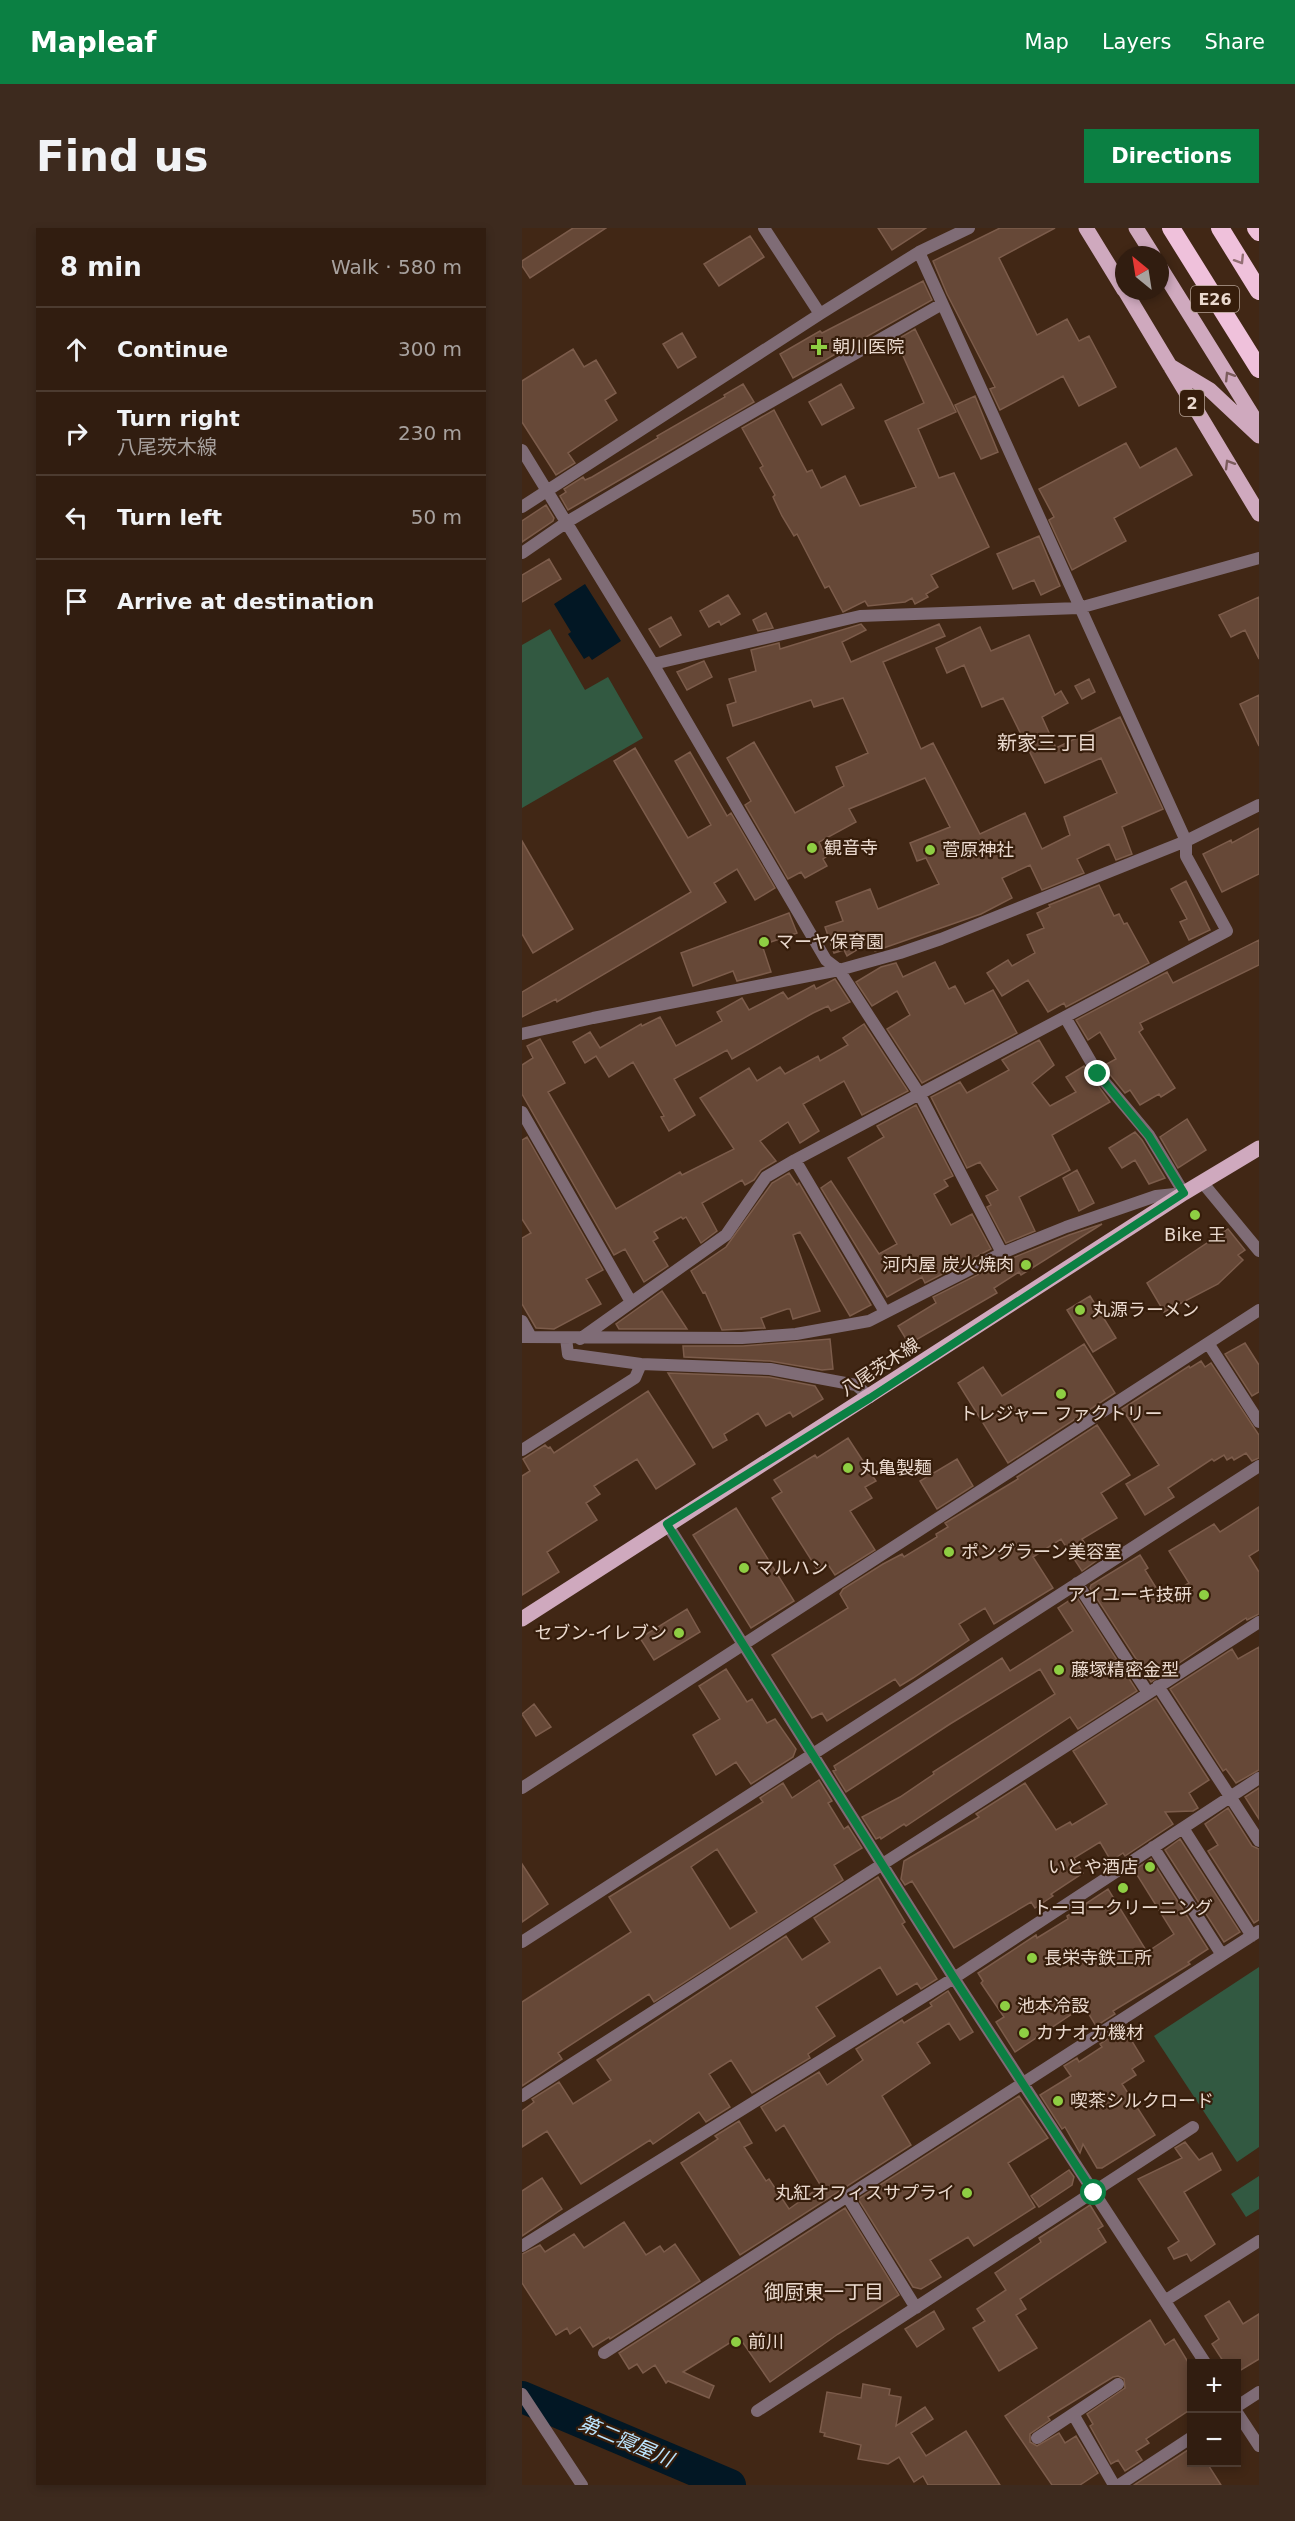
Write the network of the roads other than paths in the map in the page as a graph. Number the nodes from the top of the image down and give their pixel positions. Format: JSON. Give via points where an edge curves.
{"nodes":[{"id":1,"x":764,"y":228,"type":"edge"},
{"id":2,"x":969,"y":228,"type":"edge"},
{"id":3,"x":1086,"y":228,"type":"edge"},
{"id":4,"x":1136,"y":228,"type":"edge"},
{"id":5,"x":1166,"y":228,"type":"edge"},
{"id":6,"x":1171,"y":228,"type":"edge"},
{"id":7,"x":1220,"y":228,"type":"edge"},
{"id":8,"x":1256,"y":228,"type":"edge"},
{"id":9,"x":1259,"y":232,"type":"edge"},
{"id":10,"x":1147,"y":246,"type":"edge"},
{"id":11,"x":919,"y":252,"type":"junction"},
{"id":12,"x":1115,"y":276,"type":"edge"},
{"id":13,"x":1203,"y":280,"type":"junction"},
{"id":14,"x":1169,"y":281,"type":"edge"},
{"id":15,"x":1259,"y":291,"type":"edge"},
{"id":16,"x":1129,"y":300,"type":"edge"},
{"id":17,"x":942,"y":304,"type":"junction"},
{"id":18,"x":820,"y":314,"type":"junction"},
{"id":19,"x":1169,"y":365,"type":"junction"},
{"id":20,"x":1259,"y":369,"type":"edge"},
{"id":21,"x":1259,"y":426,"type":"edge"},
{"id":22,"x":1259,"y":436,"type":"edge"},
{"id":23,"x":522,"y":450,"type":"edge"},
{"id":24,"x":547,"y":490,"type":"junction"},
{"id":25,"x":522,"y":507,"type":"edge"},
{"id":26,"x":1259,"y":514,"type":"edge"},
{"id":27,"x":567,"y":522,"type":"junction"},
{"id":28,"x":522,"y":553,"type":"edge"},
{"id":29,"x":1259,"y":558,"type":"edge"},
{"id":30,"x":1079,"y":608,"type":"junction"},
{"id":31,"x":653,"y":664,"type":"junction"},
{"id":32,"x":1259,"y":805,"type":"edge"},
{"id":33,"x":1186,"y":841,"type":"junction"},
{"id":34,"x":839,"y":970,"type":"junction"},
{"id":35,"x":1065,"y":1017,"type":"junction"},
{"id":36,"x":522,"y":1034,"type":"edge"},
{"id":37,"x":920,"y":1095,"type":"junction"},
{"id":38,"x":522,"y":1112,"type":"edge"},
{"id":39,"x":1259,"y":1148,"type":"edge"},
{"id":40,"x":795,"y":1160,"type":"junction"},
{"id":41,"x":1202,"y":1182,"type":"junction"},
{"id":42,"x":1184,"y":1193,"type":"junction"},
{"id":43,"x":1259,"y":1251,"type":"edge"},
{"id":44,"x":1002,"y":1253,"type":"junction"},
{"id":45,"x":631,"y":1302,"type":"junction"},
{"id":46,"x":1259,"y":1310,"type":"edge"},
{"id":47,"x":885,"y":1312,"type":"junction"},
{"id":48,"x":522,"y":1321,"type":"edge"},
{"id":49,"x":526,"y":1337,"type":"edge"},
{"id":50,"x":566,"y":1338,"type":"junction"},
{"id":51,"x":580,"y":1339,"type":"junction"},
{"id":52,"x":1208,"y":1343,"type":"junction"},
{"id":53,"x":640,"y":1364,"type":"junction"},
{"id":54,"x":870,"y":1398,"type":"junction"},
{"id":55,"x":1259,"y":1422,"type":"edge"},
{"id":56,"x":522,"y":1450,"type":"edge"},
{"id":57,"x":1259,"y":1466,"type":"edge"},
{"id":58,"x":667,"y":1524,"type":"junction"},
{"id":59,"x":1077,"y":1583,"type":"junction"},
{"id":60,"x":522,"y":1619,"type":"edge"},
{"id":61,"x":1259,"y":1622,"type":"edge"},
{"id":62,"x":743,"y":1644,"type":"junction"},
{"id":63,"x":1153,"y":1689,"type":"junction"},
{"id":64,"x":812,"y":1754,"type":"junction"},
{"id":65,"x":1259,"y":1778,"type":"edge"},
{"id":66,"x":522,"y":1788,"type":"edge"},
{"id":67,"x":1230,"y":1797,"type":"junction"},
{"id":68,"x":1183,"y":1828,"type":"junction"},
{"id":69,"x":1259,"y":1840,"type":"edge"},
{"id":70,"x":1153,"y":1847,"type":"junction"},
{"id":71,"x":881,"y":1863,"type":"junction"},
{"id":72,"x":1255,"y":1933,"type":"edge"},
{"id":73,"x":522,"y":1942,"type":"edge"},
{"id":74,"x":1222,"y":1955,"type":"junction"},
{"id":75,"x":954,"y":1978,"type":"junction"},
{"id":76,"x":1023,"y":2083,"type":"junction"},
{"id":77,"x":522,"y":2096,"type":"edge"},
{"id":78,"x":1193,"y":2127,"type":"dead end"},
{"id":79,"x":1094,"y":2193,"type":"junction"},
{"id":80,"x":847,"y":2196,"type":"junction"},
{"id":81,"x":1259,"y":2241,"type":"edge"},
{"id":82,"x":522,"y":2246,"type":"edge"},
{"id":83,"x":1166,"y":2300,"type":"junction"},
{"id":84,"x":916,"y":2308,"type":"junction"},
{"id":85,"x":604,"y":2353,"type":"dead end"},
{"id":86,"x":1203,"y":2359,"type":"edge"},
{"id":87,"x":1118,"y":2384,"type":"dead end"},
{"id":88,"x":1259,"y":2392,"type":"edge"},
{"id":89,"x":522,"y":2394,"type":"edge"},
{"id":90,"x":1241,"y":2405,"type":"edge"},
{"id":91,"x":757,"y":2411,"type":"dead end"},
{"id":92,"x":1238,"y":2413,"type":"edge"},
{"id":93,"x":1072,"y":2415,"type":"junction"},
{"id":94,"x":1037,"y":2438,"type":"dead end"},
{"id":95,"x":1187,"y":2440,"type":"edge"},
{"id":96,"x":1259,"y":2446,"type":"edge"},
{"id":97,"x":581,"y":2484,"type":"edge"},
{"id":98,"x":1114,"y":2485,"type":"edge"},
{"id":99,"x":1119,"y":2485,"type":"edge"}],
"edges":[{"from":1,"to":18,"type":"street"},
{"from":2,"to":11,"type":"street"},
{"from":3,"to":12,"type":"main road","number":"2"},
{"from":4,"to":10,"type":"main road"},
{"from":5,"to":13,"type":"highway"},
{"from":6,"to":13,"type":"highway","number":"E26"},
{"from":7,"to":15,"type":"highway","number":"E26","one_way":true},
{"from":8,"to":9,"type":"highway"},
{"from":11,"to":17,"type":"street"},
{"from":11,"to":18,"type":"street"},
{"from":13,"to":20,"type":"highway","number":"E26"},
{"from":21,"to":14,"type":"main road","one_way":true},
{"from":16,"to":19,"type":"main road","number":"2"},
{"from":17,"to":27,"type":"street"},
{"from":17,"to":30,"type":"street"},
{"from":18,"to":24,"type":"street"},
{"from":19,"to":22,"type":"main road","via":[[1210,390]]},
{"from":26,"to":19,"type":"main road","number":"2","one_way":true},
{"from":23,"to":24,"type":"street"},
{"from":24,"to":25,"type":"street"},
{"from":24,"to":27,"type":"street"},
{"from":27,"to":28,"type":"street"},
{"from":27,"to":31,"type":"street"},
{"from":29,"to":30,"type":"street"},
{"from":30,"to":31,"type":"street","via":[[860,616]]},
{"from":30,"to":33,"type":"street"},
{"from":31,"to":34,"type":"street","via":[[826,960]]},
{"from":32,"to":33,"type":"street"},
{"from":33,"to":34,"type":"street","via":[[941,939]]},
{"from":33,"to":35,"type":"street","via":[[1186,856],[1227,931]]},
{"from":34,"to":36,"type":"street"},
{"from":34,"to":37,"type":"street"},
{"from":35,"to":37,"type":"street"},
{"from":35,"to":42,"type":"street","via":[[1098,1074],[1149,1136]]},
{"from":37,"to":40,"type":"street"},
{"from":37,"to":44,"type":"street"},
{"from":38,"to":45,"type":"street"},
{"from":39,"to":41,"type":"main road","name":"八尾茨木線"},
{"from":40,"to":45,"type":"street","via":[[766,1178],[726,1235]]},
{"from":40,"to":47,"type":"street"},
{"from":41,"to":42,"type":"main road","name":"八尾茨木線"},
{"from":41,"to":43,"type":"street"},
{"from":42,"to":44,"type":"street","via":[[1156,1196]]},
{"from":42,"to":54,"type":"main road","name":"八尾茨木線"},
{"from":44,"to":47,"type":"street"},
{"from":45,"to":51,"type":"street"},
{"from":46,"to":52,"type":"street"},
{"from":47,"to":51,"type":"street","via":[[869,1321],[796,1334]]},
{"from":48,"to":49,"type":"street"},
{"from":49,"to":50,"type":"street"},
{"from":50,"to":51,"type":"street"},
{"from":50,"to":53,"type":"street","via":[[568,1354]]},
{"from":52,"to":55,"type":"street"},
{"from":52,"to":62,"type":"street"},
{"from":53,"to":54,"type":"street","via":[[770,1369],[856,1385]]},
{"from":53,"to":56,"type":"street","via":[[635,1378]]},
{"from":54,"to":58,"type":"main road","name":"八尾茨木線"},
{"from":57,"to":59,"type":"street"},
{"from":58,"to":60,"type":"main road","name":"八尾茨木線"},
{"from":58,"to":62,"type":"street"},
{"from":59,"to":63,"type":"street"},
{"from":59,"to":64,"type":"street"},
{"from":61,"to":63,"type":"street"},
{"from":62,"to":64,"type":"street"},
{"from":62,"to":66,"type":"street"},
{"from":63,"to":67,"type":"street"},
{"from":63,"to":71,"type":"street"},
{"from":64,"to":71,"type":"street"},
{"from":64,"to":73,"type":"street"},
{"from":65,"to":67,"type":"street"},
{"from":67,"to":68,"type":"street"},
{"from":67,"to":69,"type":"street"},
{"from":68,"to":70,"type":"street"},
{"from":68,"to":72,"type":"street"},
{"from":70,"to":74,"type":"street"},
{"from":70,"to":75,"type":"street"},
{"from":71,"to":75,"type":"street"},
{"from":71,"to":77,"type":"street"},
{"from":72,"to":74,"type":"street"},
{"from":74,"to":76,"type":"street"},
{"from":75,"to":76,"type":"street"},
{"from":75,"to":82,"type":"street"},
{"from":76,"to":79,"type":"street"},
{"from":76,"to":80,"type":"street"},
{"from":78,"to":79,"type":"street"},
{"from":79,"to":83,"type":"street"},
{"from":79,"to":84,"type":"street"},
{"from":80,"to":84,"type":"street"},
{"from":80,"to":85,"type":"street"},
{"from":81,"to":83,"type":"street"},
{"from":83,"to":86,"type":"street"},
{"from":84,"to":91,"type":"street"},
{"from":87,"to":93,"type":"street"},
{"from":88,"to":90,"type":"street"},
{"from":89,"to":97,"type":"street"},
{"from":92,"to":96,"type":"street"},
{"from":93,"to":94,"type":"street"},
{"from":93,"to":98,"type":"street"},
{"from":95,"to":99,"type":"street"}]}
